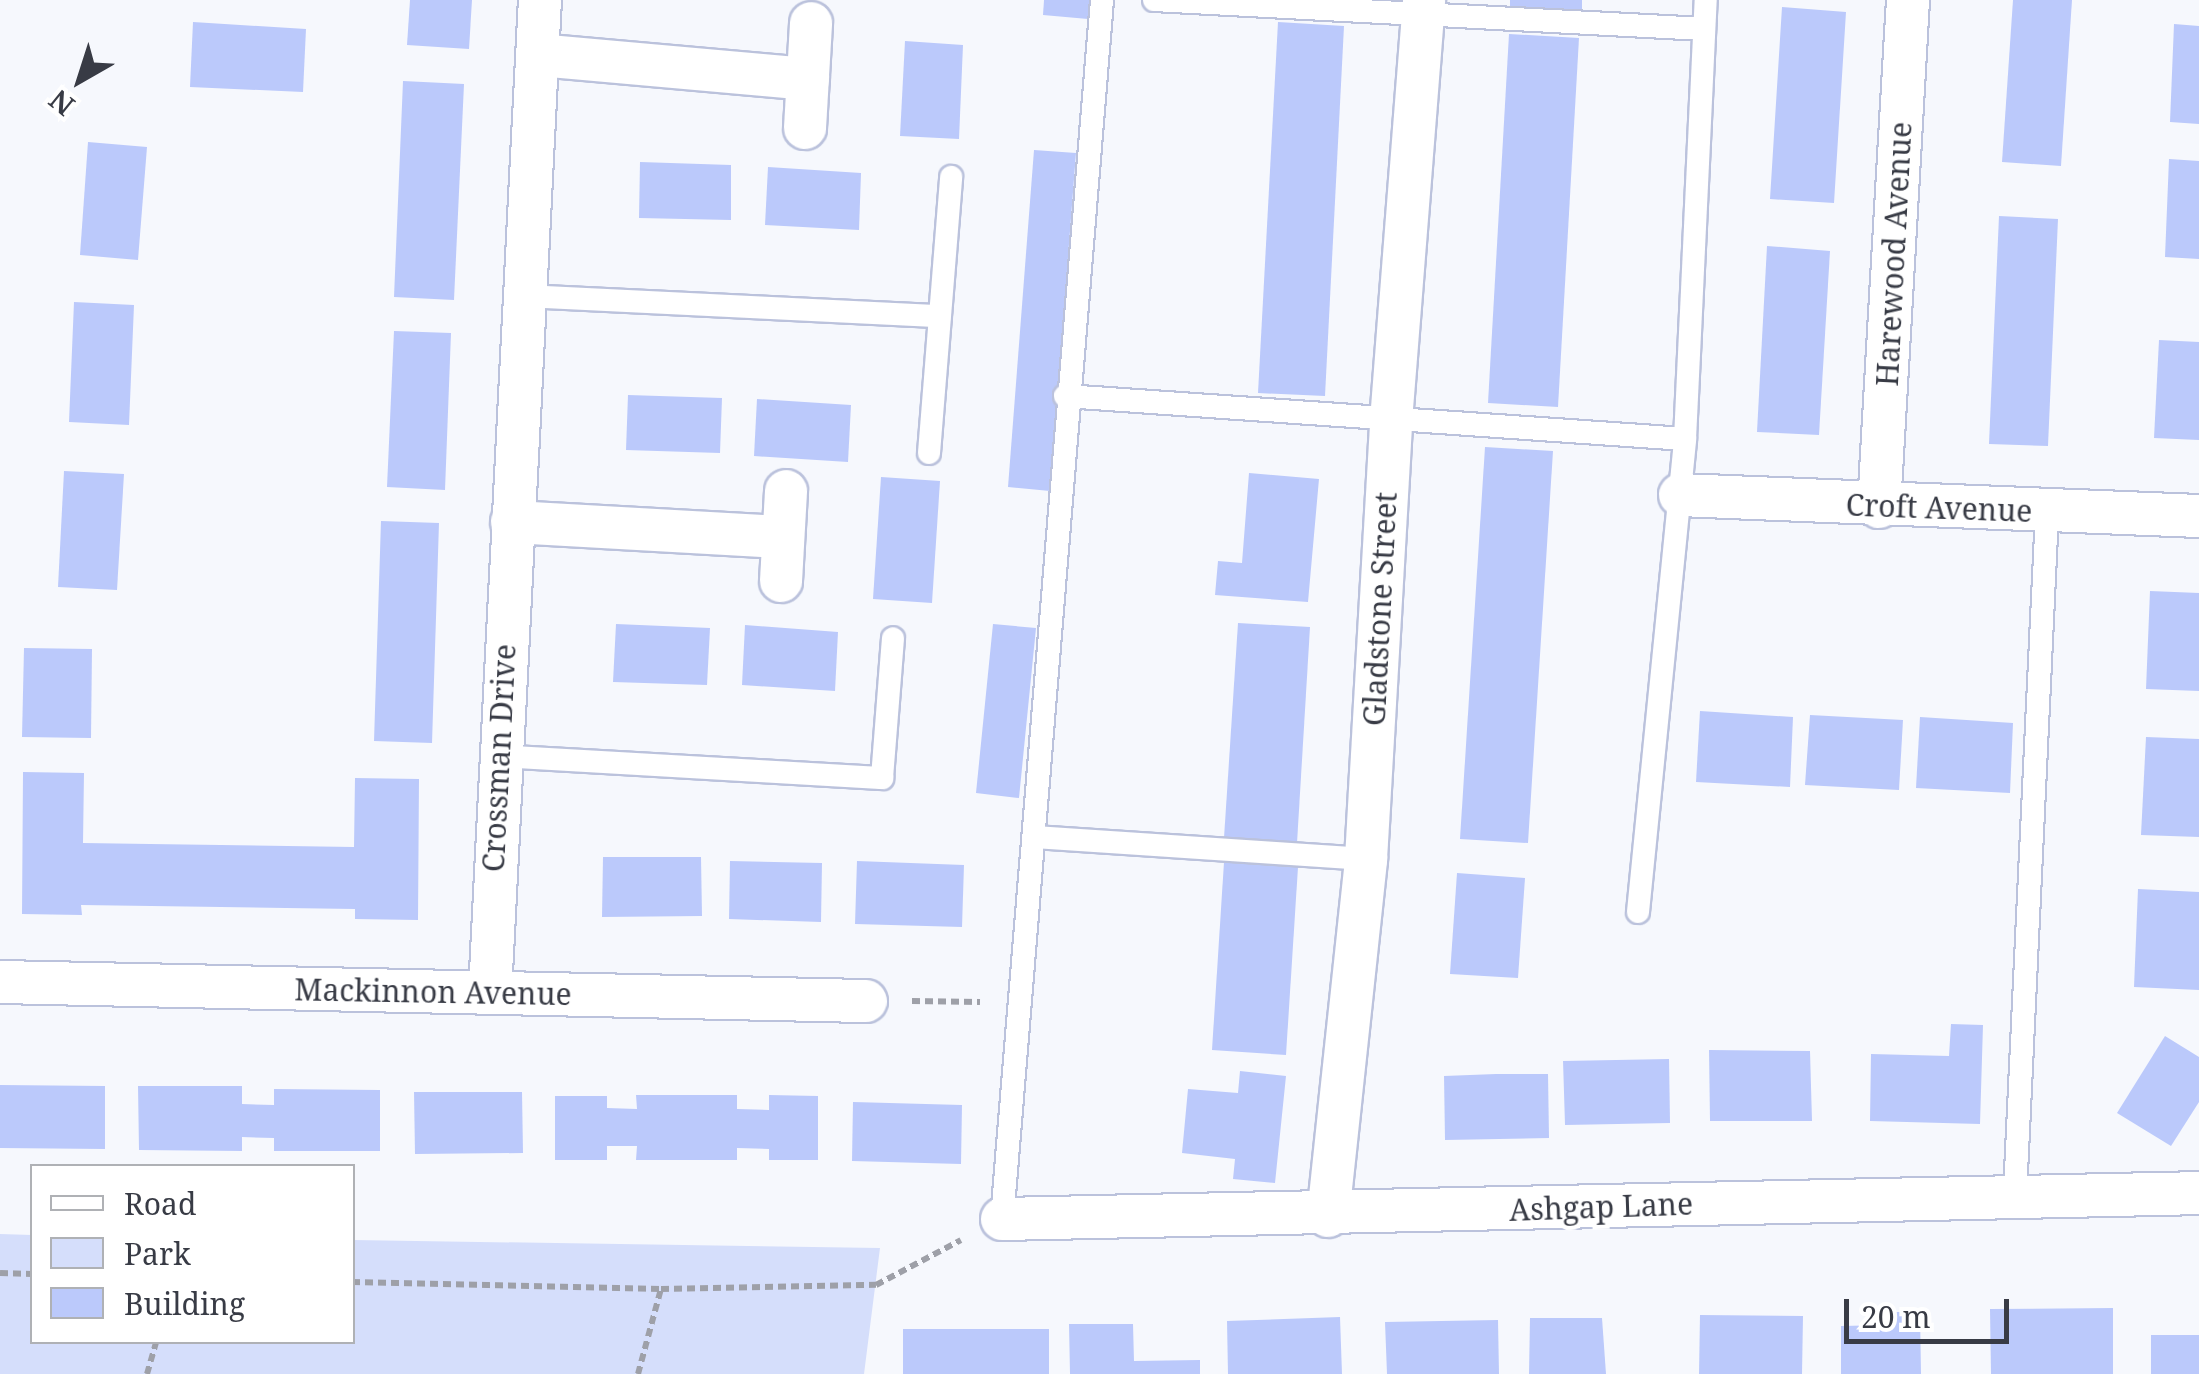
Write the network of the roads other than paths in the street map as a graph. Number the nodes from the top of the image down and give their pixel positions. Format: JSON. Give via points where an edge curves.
{"nodes":[{"id":1,"x":540,"y":0,"type":"edge"},
{"id":2,"x":1102,"y":0,"type":"edge"},
{"id":3,"x":1154,"y":0,"type":"edge"},
{"id":4,"x":1706,"y":0,"type":"edge"},
{"id":5,"x":1908,"y":0,"type":"edge"},
{"id":6,"x":1424,"y":9,"type":"edge"},
{"id":7,"x":811,"y":24,"type":"dead end"},
{"id":8,"x":1704,"y":29,"type":"junction"},
{"id":9,"x":538,"y":54,"type":"junction"},
{"id":10,"x":808,"y":79,"type":"junction"},
{"id":11,"x":805,"y":128,"type":"dead end"},
{"id":12,"x":951,"y":176,"type":"dead end"},
{"id":13,"x":525,"y":296,"type":"junction"},
{"id":14,"x":940,"y":316,"type":"junction"},
{"id":15,"x":1066,"y":396,"type":"junction"},
{"id":16,"x":1391,"y":421,"type":"junction"},
{"id":17,"x":1684,"y":438,"type":"junction"},
{"id":18,"x":929,"y":453,"type":"dead end"},
{"id":19,"x":786,"y":491,"type":"dead end"},
{"id":20,"x":1680,"y":495,"type":"junction"},
{"id":21,"x":1880,"y":507,"type":"junction"},
{"id":22,"x":2047,"y":512,"type":"junction"},
{"id":23,"x":2199,"y":516,"type":"edge"},
{"id":24,"x":512,"y":522,"type":"junction"},
{"id":25,"x":782,"y":537,"type":"junction"},
{"id":26,"x":781,"y":581,"type":"dead end"},
{"id":27,"x":893,"y":638,"type":"dead end"},
{"id":28,"x":498,"y":756,"type":"junction"},
{"id":29,"x":1034,"y":837,"type":"junction"},
{"id":30,"x":1366,"y":858,"type":"junction"},
{"id":31,"x":1638,"y":912,"type":"dead end"},
{"id":32,"x":0,"y":982,"type":"edge"},
{"id":33,"x":490,"y":993,"type":"junction"},
{"id":34,"x":866,"y":1000,"type":"road end"},
{"id":35,"x":2199,"y":1193,"type":"edge"},
{"id":36,"x":2015,"y":1194,"type":"junction"},
{"id":37,"x":1328,"y":1216,"type":"junction"},
{"id":38,"x":1002,"y":1219,"type":"joint"}],
"edges":[{"from":1,"to":9,"type":"street","name":"Crossman Drive"},
{"from":2,"to":15,"type":"lane"},
{"from":3,"to":6,"type":"lane"},
{"from":4,"to":8,"type":"lane"},
{"from":5,"to":21,"type":"street","name":"Harewood Avenue"},
{"from":6,"to":8,"type":"lane"},
{"from":6,"to":16,"type":"street","name":"Gladstone Street"},
{"from":7,"to":10,"type":"street"},
{"from":8,"to":17,"type":"lane"},
{"from":9,"to":10,"type":"street"},
{"from":9,"to":13,"type":"street","name":"Crossman Drive"},
{"from":10,"to":11,"type":"street"},
{"from":12,"to":14,"type":"lane"},
{"from":13,"to":14,"type":"lane"},
{"from":13,"to":24,"type":"street","name":"Crossman Drive"},
{"from":14,"to":18,"type":"lane"},
{"from":15,"to":16,"type":"lane"},
{"from":15,"to":29,"type":"lane"},
{"from":16,"to":17,"type":"lane"},
{"from":16,"to":30,"type":"street","name":"Gladstone Street"},
{"from":17,"to":20,"type":"lane"},
{"from":19,"to":25,"type":"street"},
{"from":20,"to":21,"type":"street","name":"Croft Avenue"},
{"from":20,"to":31,"type":"lane"},
{"from":21,"to":22,"type":"street","name":"Croft Avenue"},
{"from":22,"to":23,"type":"street","name":"Croft Avenue"},
{"from":22,"to":36,"type":"lane"},
{"from":24,"to":25,"type":"street"},
{"from":24,"to":28,"type":"street","name":"Crossman Drive"},
{"from":25,"to":26,"type":"street"},
{"from":27,"to":28,"type":"lane","via":[[882,778]]},
{"from":28,"to":33,"type":"street","name":"Crossman Drive"},
{"from":29,"to":30,"type":"lane"},
{"from":29,"to":38,"type":"lane"},
{"from":30,"to":37,"type":"street","name":"Gladstone Street"},
{"from":32,"to":33,"type":"street","name":"Mackinnon Avenue"},
{"from":33,"to":34,"type":"street","name":"Mackinnon Avenue"},
{"from":35,"to":36,"type":"street","name":"Ashgap Lane"},
{"from":36,"to":37,"type":"street","name":"Ashgap Lane"},
{"from":37,"to":38,"type":"street","name":"Ashgap Lane"}]}
